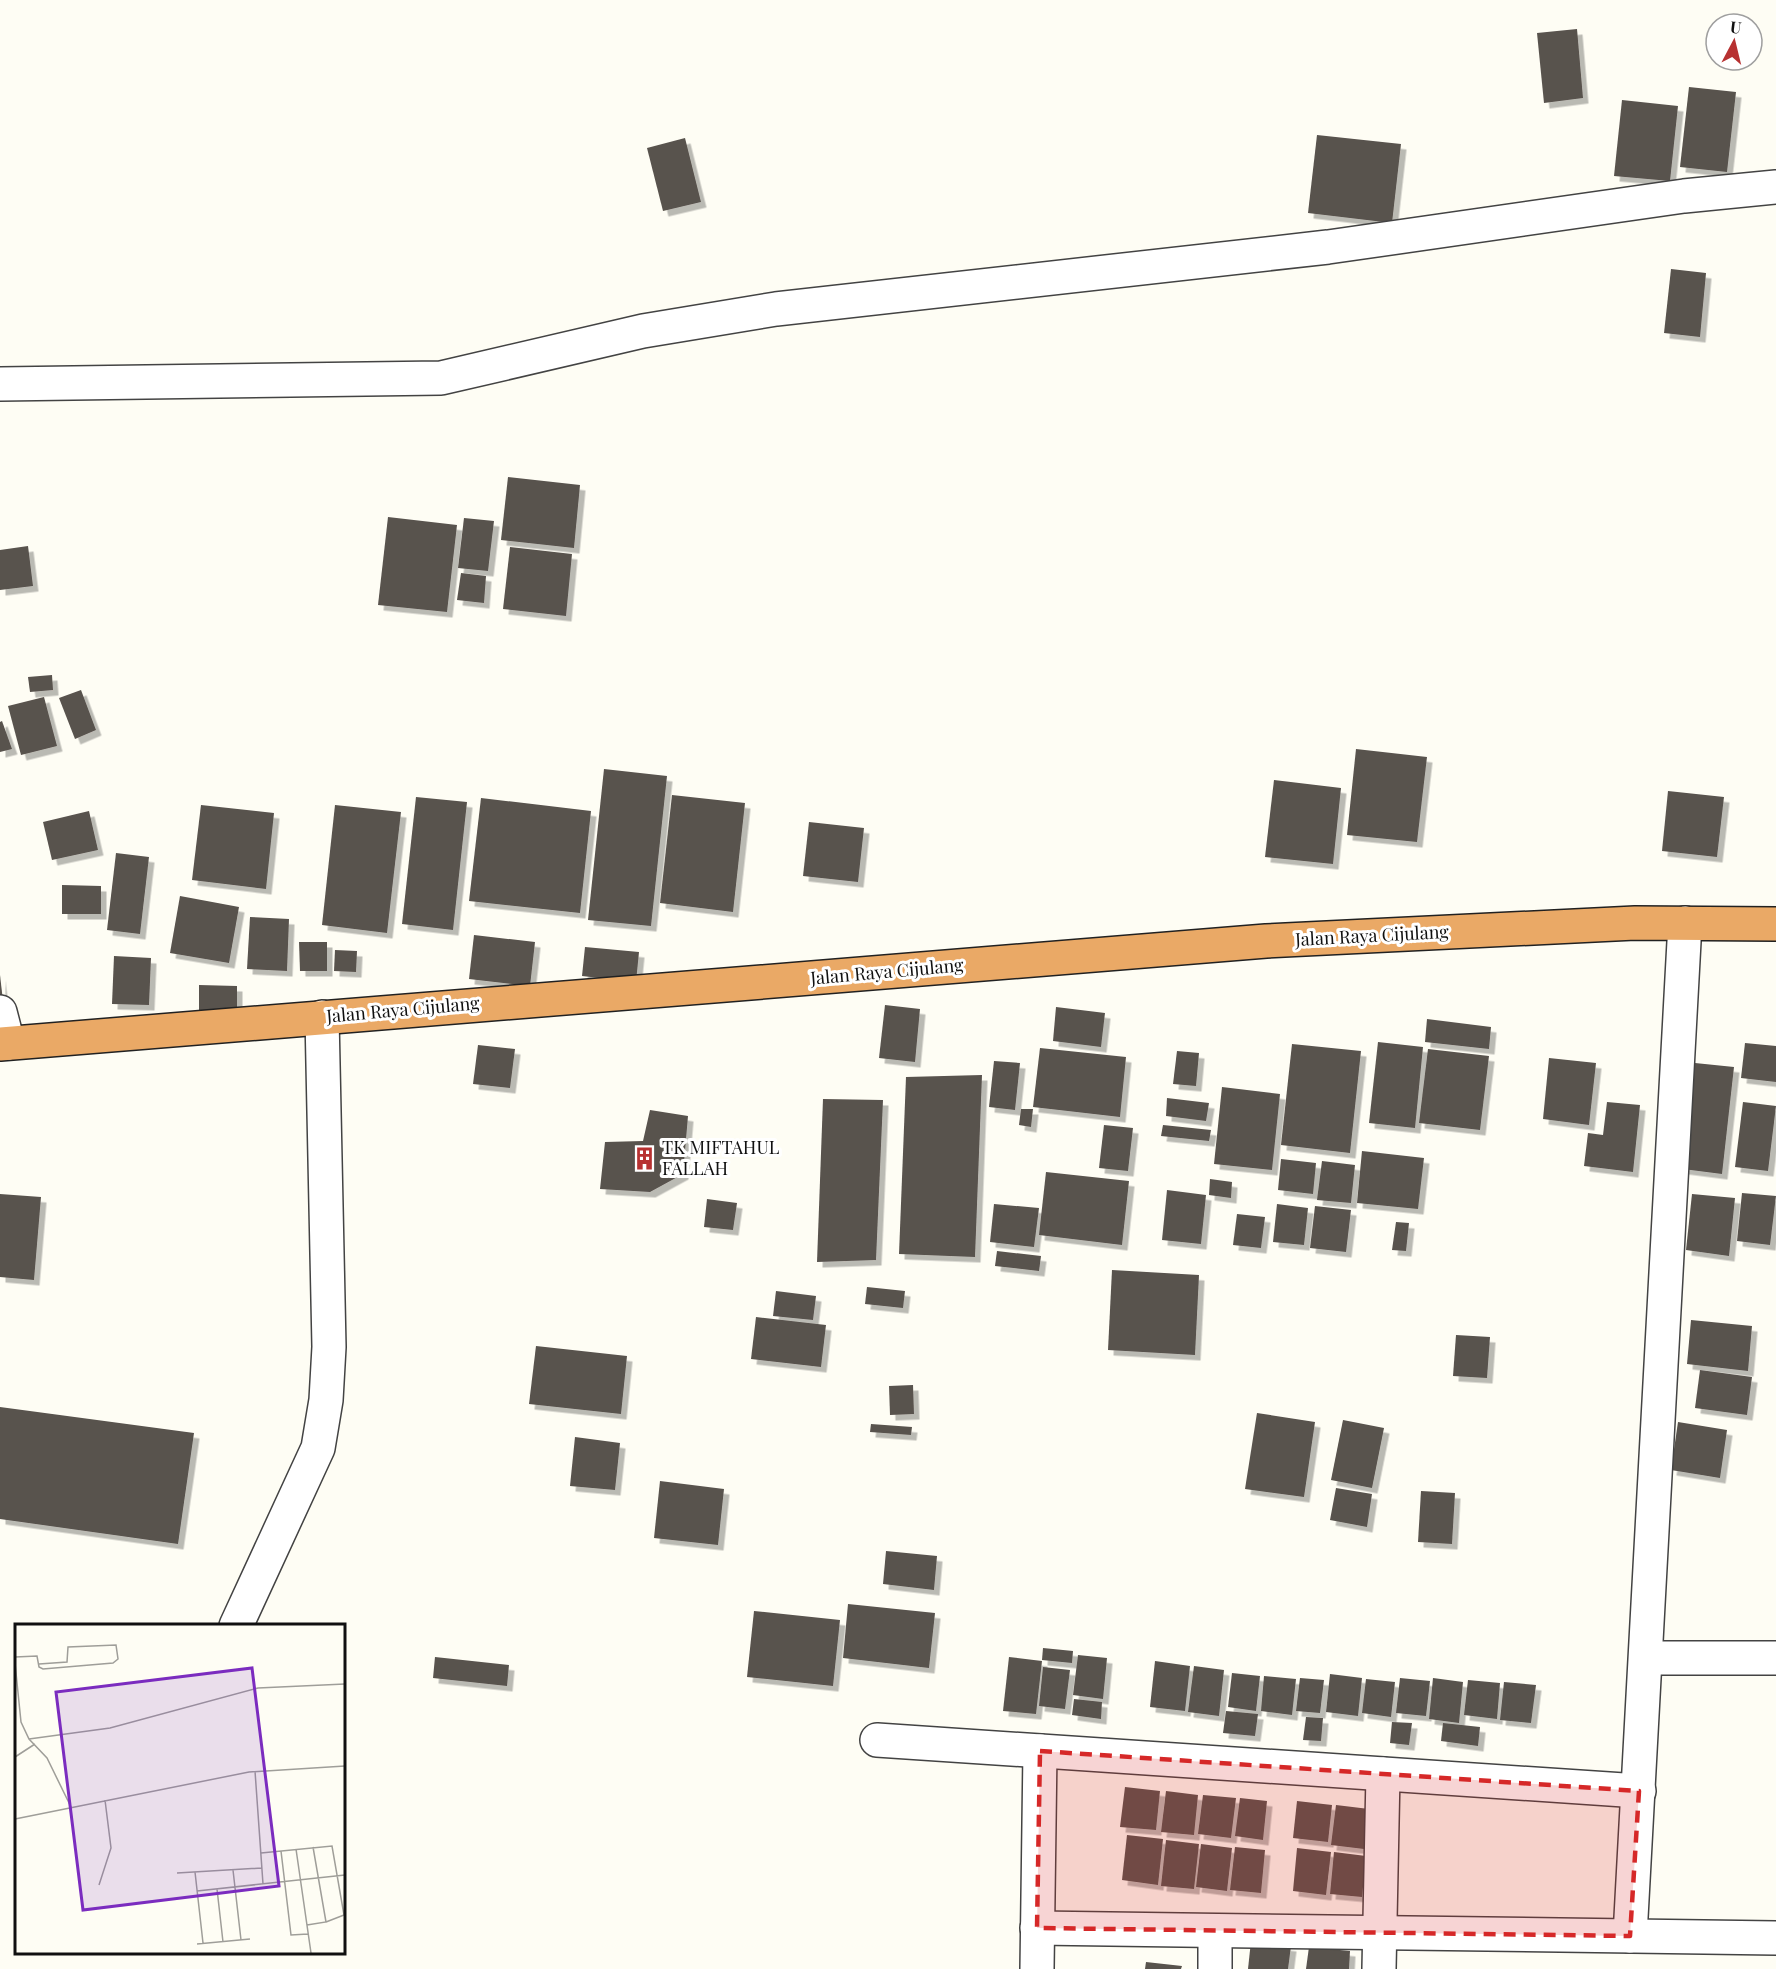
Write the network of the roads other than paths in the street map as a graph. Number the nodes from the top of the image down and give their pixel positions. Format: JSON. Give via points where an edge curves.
{"nodes":[{"id":1,"x":1776,"y":187,"type":"edge"},
{"id":2,"x":0,"y":384,"type":"edge"},
{"id":3,"x":1685,"y":923,"type":"junction"},
{"id":4,"x":1776,"y":924,"type":"edge"},
{"id":5,"x":322,"y":1017,"type":"junction"},
{"id":6,"x":3,"y":1033,"type":"edge"},
{"id":7,"x":237,"y":1624,"type":"edge"},
{"id":8,"x":1646,"y":1658,"type":"junction"},
{"id":9,"x":1776,"y":1658,"type":"edge"},
{"id":10,"x":877,"y":1740,"type":"dead end"},
{"id":11,"x":1040,"y":1751,"type":"junction"},
{"id":12,"x":1383,"y":1774,"type":"junction"},
{"id":13,"x":1639,"y":1791,"type":"junction"},
{"id":14,"x":1037,"y":1928,"type":"junction"},
{"id":15,"x":1215,"y":1930,"type":"junction"},
{"id":16,"x":1380,"y":1933,"type":"junction"},
{"id":17,"x":1630,"y":1936,"type":"junction"},
{"id":18,"x":1776,"y":1938,"type":"edge"},
{"id":19,"x":1037,"y":1969,"type":"edge"},
{"id":20,"x":1215,"y":1969,"type":"edge"},
{"id":21,"x":1379,"y":1969,"type":"edge"}],
"edges":[{"from":1,"to":2,"type":"street","via":[[1316,249],[776,309],[643,331],[441,378]]},
{"from":3,"to":4,"type":"highway","name":"Jalan Raya Cijulang"},
{"from":3,"to":5,"type":"highway","name":"Jalan Raya Cijulang","via":[[1266,941]]},
{"from":3,"to":8,"type":"street"},
{"from":5,"to":6,"type":"highway","name":"Jalan Raya Cijulang"},
{"from":5,"to":7,"type":"street","via":[[329,1347],[326,1400],[318,1448]]},
{"from":8,"to":9,"type":"street"},
{"from":8,"to":13,"type":"street"},
{"from":10,"to":11,"type":"street"},
{"from":11,"to":12,"type":"street"},
{"from":11,"to":14,"type":"street"},
{"from":12,"to":13,"type":"street"},
{"from":12,"to":16,"type":"street"},
{"from":13,"to":17,"type":"street"},
{"from":14,"to":15,"type":"street"},
{"from":14,"to":19,"type":"street"},
{"from":15,"to":16,"type":"street"},
{"from":15,"to":20,"type":"street"},
{"from":16,"to":17,"type":"street"},
{"from":16,"to":21,"type":"street"},
{"from":17,"to":18,"type":"street"}]}
